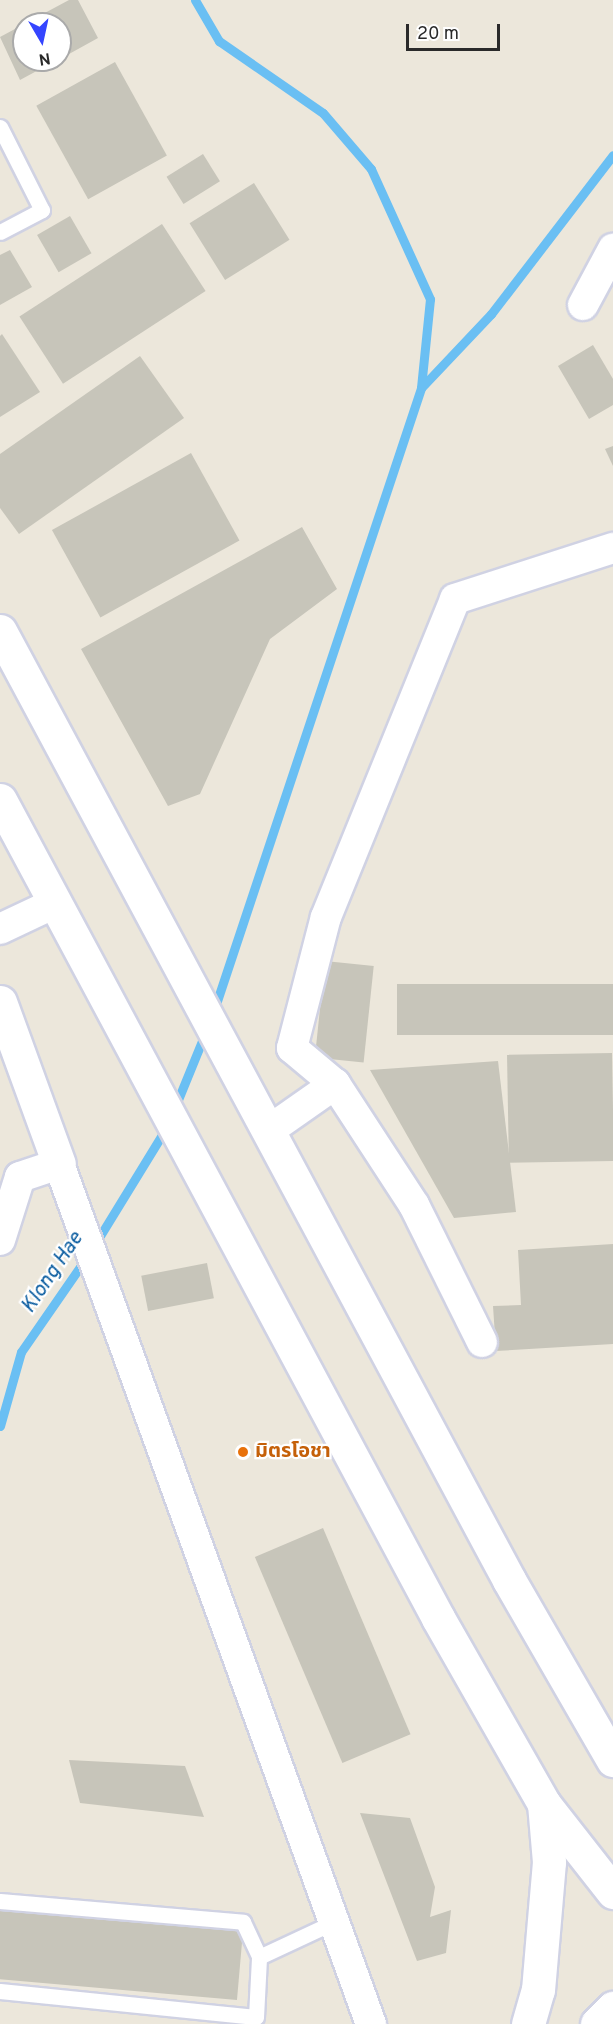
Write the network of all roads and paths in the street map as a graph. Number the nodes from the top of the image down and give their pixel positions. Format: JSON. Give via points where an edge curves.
{"nodes":[{"id":1,"x":0,"y":127,"type":"edge"},
{"id":2,"x":0,"y":232,"type":"edge"},
{"id":3,"x":613,"y":249,"type":"edge"},
{"id":4,"x":613,"y":290,"type":"edge"},
{"id":5,"x":613,"y":548,"type":"edge"},
{"id":6,"x":0,"y":631,"type":"edge"},
{"id":7,"x":0,"y":800,"type":"edge"},
{"id":8,"x":55,"y":903,"type":"junction"},
{"id":9,"x":0,"y":929,"type":"edge"},
{"id":10,"x":0,"y":1002,"type":"edge"},
{"id":11,"x":335,"y":1084,"type":"junction"},
{"id":12,"x":263,"y":1121,"type":"junction"},
{"id":13,"x":59,"y":1164,"type":"junction"},
{"id":14,"x":10,"y":1182,"type":"edge"},
{"id":15,"x":0,"y":1240,"type":"edge"},
{"id":16,"x":482,"y":1342,"type":"dead end"},
{"id":17,"x":613,"y":1760,"type":"edge"},
{"id":18,"x":544,"y":1804,"type":"junction"},
{"id":19,"x":613,"y":1892,"type":"edge"},
{"id":20,"x":0,"y":1901,"type":"edge"},
{"id":21,"x":332,"y":1923,"type":"junction"},
{"id":22,"x":259,"y":1957,"type":"junction"},
{"id":23,"x":0,"y":1991,"type":"edge"},
{"id":24,"x":613,"y":2008,"type":"edge"},
{"id":25,"x":371,"y":2024,"type":"edge"},
{"id":26,"x":528,"y":2024,"type":"edge"},
{"id":27,"x":597,"y":2024,"type":"edge"}],
"edges":[{"from":1,"to":2,"type":"lane","via":[[42,210]]},
{"from":3,"to":4,"type":"street","via":[[583,305]]},
{"from":5,"to":11,"type":"street","via":[[455,599],[326,917],[292,1048]]},
{"from":6,"to":12,"type":"main road"},
{"from":7,"to":8,"type":"main road"},
{"from":8,"to":9,"type":"street"},
{"from":8,"to":18,"type":"main road","via":[[195,1157],[438,1618]]},
{"from":10,"to":13,"type":"main road"},
{"from":11,"to":12,"type":"street"},
{"from":11,"to":16,"type":"street","via":[[414,1205]]},
{"from":12,"to":17,"type":"main road","via":[[509,1580]]},
{"from":13,"to":14,"type":"street"},
{"from":13,"to":21,"type":"street","via":[[102,1293]]},
{"from":14,"to":15,"type":"street"},
{"from":18,"to":19,"type":"main road"},
{"from":18,"to":26,"type":"main road","via":[[549,1862],[538,1990]]},
{"from":20,"to":22,"type":"lane","via":[[243,1922]]},
{"from":21,"to":22,"type":"lane"},
{"from":21,"to":25,"type":"street"},
{"from":22,"to":23,"type":"lane","via":[[256,2018]]},
{"from":24,"to":27,"type":"main road"}]}
